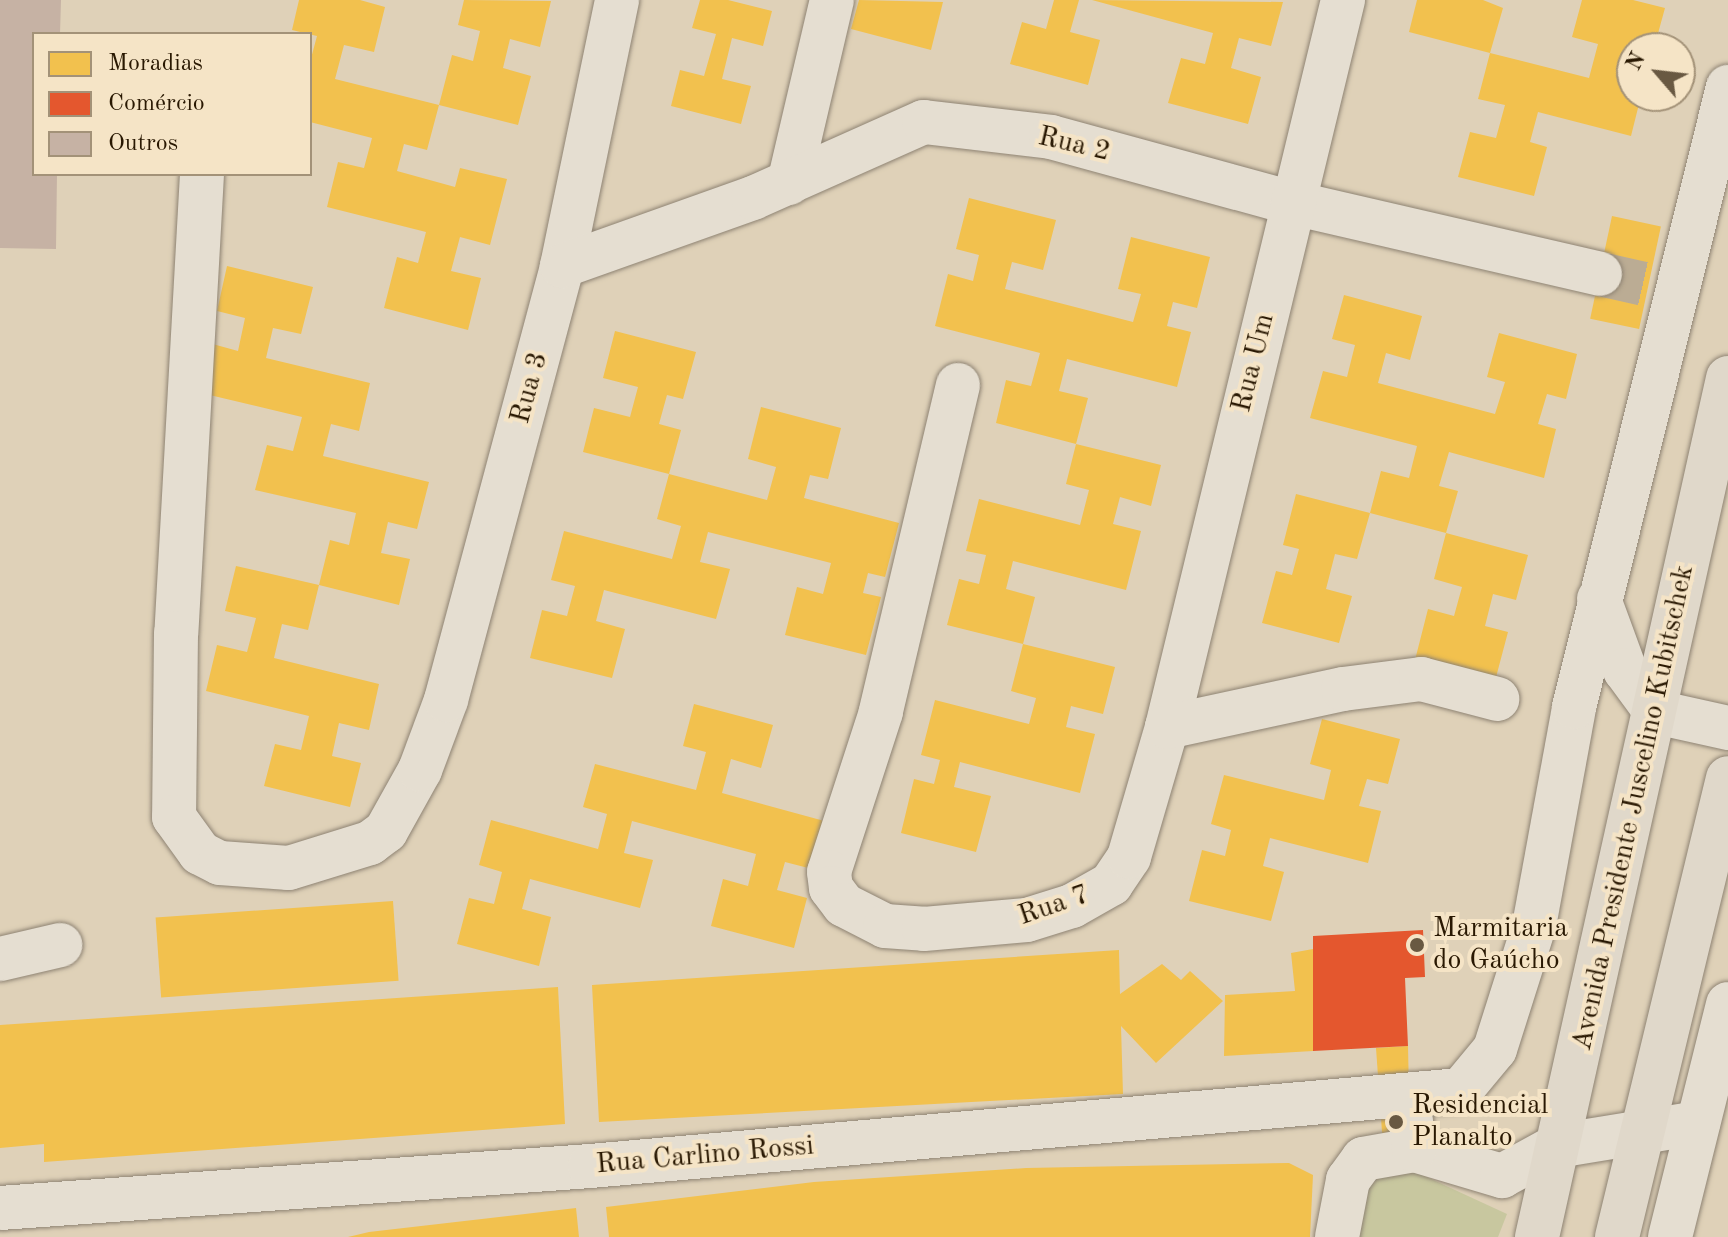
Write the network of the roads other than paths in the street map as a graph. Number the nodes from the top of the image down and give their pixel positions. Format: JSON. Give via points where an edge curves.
{"nodes":[{"id":1,"x":617,"y":0,"type":"edge"},
{"id":2,"x":832,"y":0,"type":"edge"},
{"id":3,"x":1343,"y":0,"type":"edge"},
{"id":4,"x":1728,"y":87,"type":"edge"},
{"id":5,"x":202,"y":176,"type":"edge"},
{"id":6,"x":789,"y":183,"type":"junction"},
{"id":7,"x":1293,"y":203,"type":"junction"},
{"id":8,"x":562,"y":266,"type":"junction"},
{"id":9,"x":1600,"y":274,"type":"tunnel mouth"},
{"id":10,"x":1728,"y":378,"type":"edge"},
{"id":11,"x":958,"y":385,"type":"dead end"},
{"id":12,"x":1599,"y":599,"type":"junction"},
{"id":13,"x":1497,"y":699,"type":"dead end"},
{"id":14,"x":1656,"y":712,"type":"junction"},
{"id":15,"x":1167,"y":727,"type":"junction"},
{"id":16,"x":1728,"y":728,"type":"edge"},
{"id":17,"x":1728,"y":778,"type":"edge"},
{"id":18,"x":60,"y":945,"type":"dead end"},
{"id":19,"x":0,"y":959,"type":"edge"},
{"id":20,"x":1728,"y":1004,"type":"edge"},
{"id":21,"x":1409,"y":1094,"type":"junction"},
{"id":22,"x":1698,"y":1123,"type":"junction"},
{"id":23,"x":1642,"y":1136,"type":"junction"},
{"id":24,"x":1557,"y":1146,"type":"junction"},
{"id":25,"x":1414,"y":1150,"type":"junction"},
{"id":26,"x":0,"y":1208,"type":"edge"},
{"id":27,"x":1337,"y":1237,"type":"edge"},
{"id":28,"x":1537,"y":1237,"type":"edge"},
{"id":29,"x":1617,"y":1237,"type":"edge"},
{"id":30,"x":1670,"y":1237,"type":"edge"}],
"edges":[{"from":1,"to":8,"type":"street","name":"Rua 3"},
{"from":2,"to":6,"type":"street"},
{"from":3,"to":7,"type":"street","name":"Rua Um"},
{"from":4,"to":12,"type":"street","name":"Rua Carlino Rossi","via":[[1662,286]]},
{"from":5,"to":8,"type":"street","name":"Rua 3","via":[[176,633],[174,817],[200,853],[220,863],[289,868],[370,843],[386,831],[420,770],[446,700]]},
{"from":6,"to":7,"type":"street","name":"Rua 2","via":[[924,122],[1051,137]]},
{"from":6,"to":8,"type":"street","name":"Rua 2"},
{"from":7,"to":9,"type":"street","name":"Rua 2"},
{"from":7,"to":15,"type":"street","name":"Rua Um"},
{"from":10,"to":14,"type":"main road","name":"Avenida Presidente Juscelino Kubitschek"},
{"from":11,"to":15,"type":"street","name":"Rua 7","via":[[881,712],[829,872],[831,888],[861,918],[924,929],[1027,920],[1072,906],[1111,884],[1129,857]]},
{"from":12,"to":14,"type":"street","via":[[1625,670]]},
{"from":12,"to":21,"type":"street","name":"Rua Carlino Rossi","via":[[1534,926],[1495,1049],[1461,1090]]},
{"from":13,"to":15,"type":"street","via":[[1421,679],[1343,689]]},
{"from":14,"to":16,"type":"street"},
{"from":14,"to":24,"type":"main road","name":"Avenida Presidente Juscelino Kubitschek"},
{"from":17,"to":23,"type":"main road"},
{"from":18,"to":19,"type":"street"},
{"from":20,"to":22,"type":"street"},
{"from":21,"to":25,"type":"street"},
{"from":21,"to":26,"type":"street","name":"Rua Carlino Rossi","via":[[590,1166]]},
{"from":22,"to":23,"type":"street"},
{"from":22,"to":30,"type":"street"},
{"from":23,"to":24,"type":"street"},
{"from":23,"to":29,"type":"main road"},
{"from":24,"to":25,"type":"street","via":[[1502,1176]]},
{"from":24,"to":28,"type":"main road","name":"Avenida Presidente Juscelino Kubitschek"},
{"from":25,"to":27,"type":"street","via":[[1363,1159],[1348,1180]]}]}
